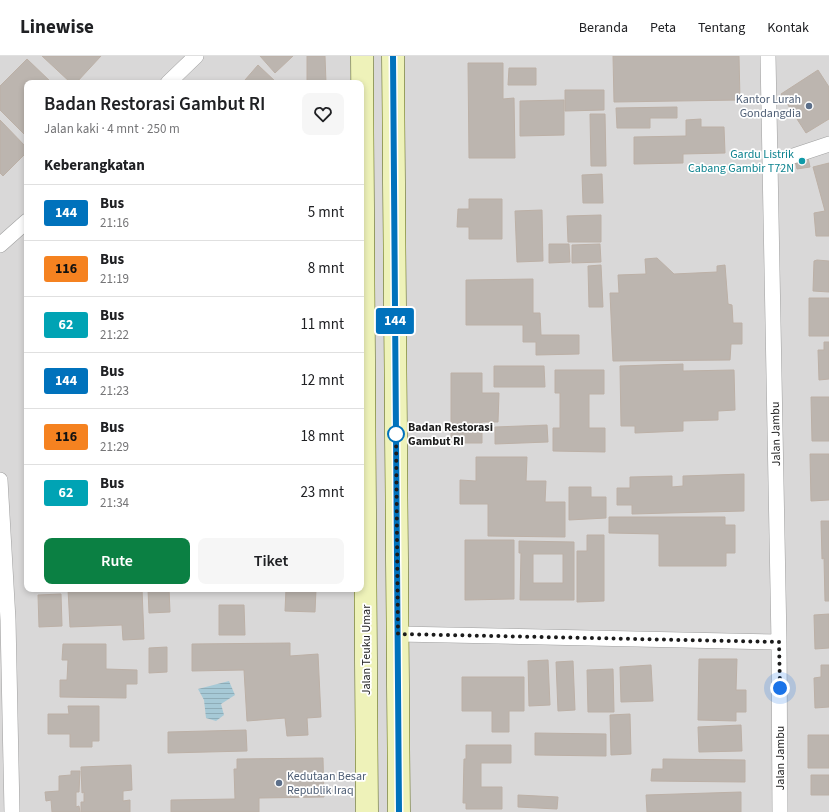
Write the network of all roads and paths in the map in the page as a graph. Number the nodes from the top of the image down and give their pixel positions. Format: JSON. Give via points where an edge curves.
{"nodes":[{"id":1,"x":196,"y":56,"type":"edge"},
{"id":2,"x":362,"y":56,"type":"edge"},
{"id":3,"x":393,"y":56,"type":"edge"},
{"id":4,"x":768,"y":56,"type":"edge"},
{"id":5,"x":171,"y":80,"type":"edge"},
{"id":6,"x":362,"y":80,"type":"edge"},
{"id":7,"x":829,"y":144,"type":"edge"},
{"id":8,"x":772,"y":163,"type":"junction"},
{"id":9,"x":24,"y":224,"type":"edge"},
{"id":10,"x":6,"y":241,"type":"edge"},
{"id":11,"x":0,"y":253,"type":"edge"},
{"id":12,"x":364,"y":282,"type":"edge"},
{"id":13,"x":395,"y":282,"type":"junction"},
{"id":14,"x":364,"y":387,"type":"edge"},
{"id":15,"x":0,"y":480,"type":"edge"},
{"id":16,"x":398,"y":595,"type":"junction"},
{"id":17,"x":366,"y":596,"type":"junction"},
{"id":18,"x":398,"y":634,"type":"junction"},
{"id":19,"x":779,"y":642,"type":"junction"},
{"id":20,"x":12,"y":812,"type":"edge"},
{"id":21,"x":367,"y":812,"type":"edge"},
{"id":22,"x":399,"y":812,"type":"edge"},
{"id":23,"x":780,"y":812,"type":"edge"}],
"edges":[{"from":1,"to":5,"type":"street"},
{"from":2,"to":6,"type":"street","name":"Jalan Teuku Umar"},
{"from":3,"to":13,"type":"street"},
{"from":4,"to":8,"type":"street","name":"Jalan Jambu"},
{"from":7,"to":8,"type":"street"},
{"from":8,"to":19,"type":"street","name":"Jalan Jambu"},
{"from":9,"to":10,"type":"street"},
{"from":10,"to":11,"type":"street"},
{"from":12,"to":13,"type":"street"},
{"from":13,"to":16,"type":"street"},
{"from":14,"to":17,"type":"street","name":"Jalan Teuku Umar"},
{"from":15,"to":20,"type":"street","via":[[8,620]]},
{"from":16,"to":17,"type":"street"},
{"from":16,"to":18,"type":"street"},
{"from":17,"to":21,"type":"street","name":"Jalan Teuku Umar"},
{"from":18,"to":19,"type":"street"},
{"from":18,"to":22,"type":"street"},
{"from":19,"to":23,"type":"street","name":"Jalan Jambu"}]}
